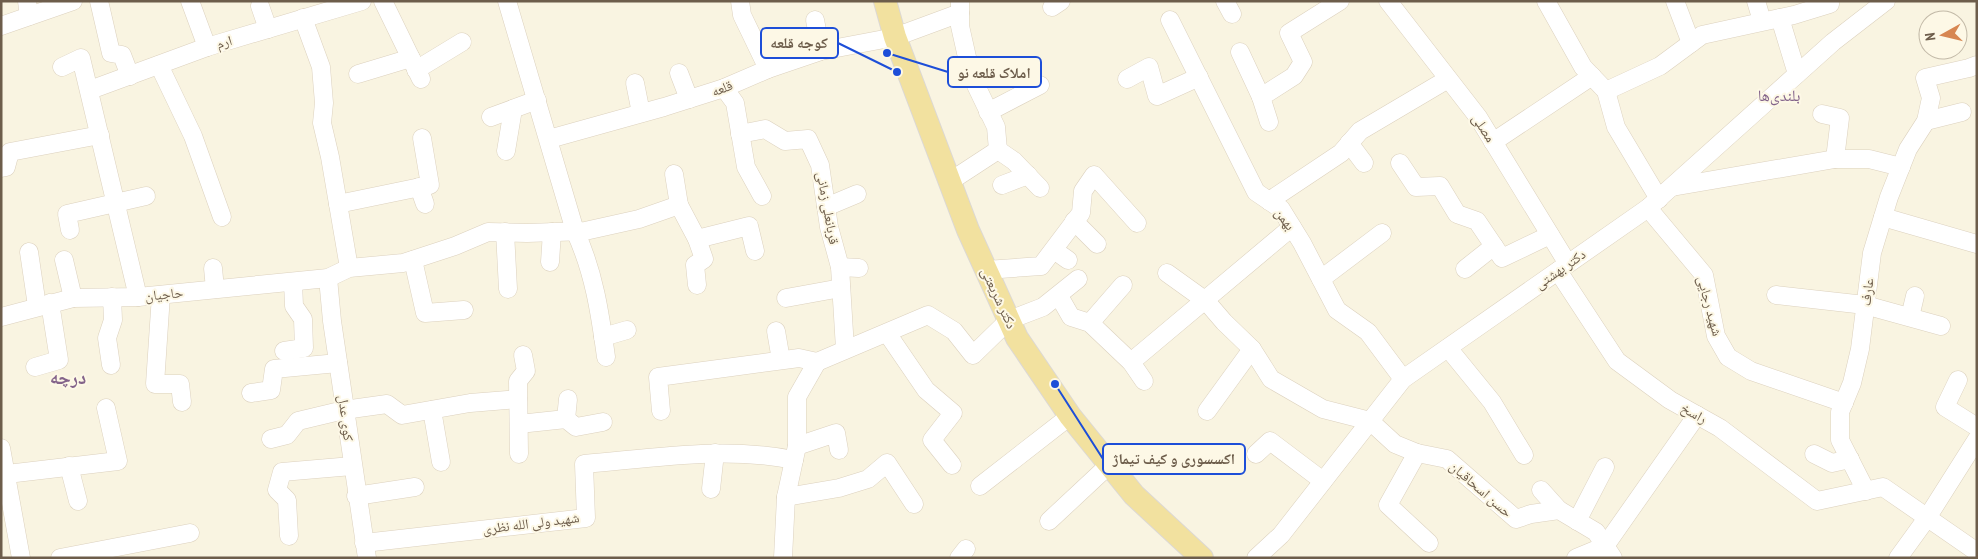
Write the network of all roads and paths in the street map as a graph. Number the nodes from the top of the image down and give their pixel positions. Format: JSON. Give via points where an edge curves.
{"nodes":[{"id":1,"x":73,"y":1,"type":"edge"},
{"id":2,"x":98,"y":1,"type":"edge"},
{"id":3,"x":190,"y":1,"type":"edge"},
{"id":4,"x":362,"y":1,"type":"edge"},
{"id":5,"x":383,"y":1,"type":"edge"},
{"id":6,"x":507,"y":1,"type":"edge"},
{"id":7,"x":740,"y":1,"type":"edge"},
{"id":8,"x":885,"y":1,"type":"edge"},
{"id":9,"x":1340,"y":1,"type":"edge"},
{"id":10,"x":1388,"y":1,"type":"edge"},
{"id":11,"x":1546,"y":1,"type":"edge"},
{"id":12,"x":1675,"y":1,"type":"edge"},
{"id":13,"x":1756,"y":1,"type":"edge"},
{"id":14,"x":1886,"y":1,"type":"edge"},
{"id":15,"x":1830,"y":4,"type":"dead end"},
{"id":16,"x":260,"y":6,"type":"dead end"},
{"id":17,"x":330,"y":6,"type":"edge"},
{"id":18,"x":960,"y":7,"type":"edge"},
{"id":19,"x":28,"y":9,"type":"edge"},
{"id":20,"x":303,"y":18,"type":"junction"},
{"id":21,"x":1780,"y":18,"type":"junction"},
{"id":22,"x":815,"y":20,"type":"dead end"},
{"id":23,"x":1170,"y":20,"type":"dead end"},
{"id":24,"x":1762,"y":21,"type":"junction"},
{"id":25,"x":1,"y":26,"type":"edge"},
{"id":26,"x":268,"y":29,"type":"junction"},
{"id":27,"x":895,"y":37,"type":"junction"},
{"id":28,"x":462,"y":42,"type":"dead end"},
{"id":29,"x":1690,"y":43,"type":"junction"},
{"id":30,"x":208,"y":46,"type":"junction"},
{"id":31,"x":821,"y":51,"type":"junction"},
{"id":32,"x":1240,"y":52,"type":"dead end"},
{"id":33,"x":159,"y":65,"type":"junction"},
{"id":34,"x":1977,"y":65,"type":"edge"},
{"id":35,"x":62,"y":67,"type":"dead end"},
{"id":36,"x":416,"y":69,"type":"junction"},
{"id":37,"x":768,"y":69,"type":"junction"},
{"id":38,"x":679,"y":73,"type":"dead end"},
{"id":39,"x":358,"y":74,"type":"dead end"},
{"id":40,"x":1797,"y":74,"type":"junction"},
{"id":41,"x":130,"y":76,"type":"junction"},
{"id":42,"x":1592,"y":76,"type":"junction"},
{"id":43,"x":1199,"y":77,"type":"junction"},
{"id":44,"x":1127,"y":79,"type":"dead end"},
{"id":45,"x":1448,"y":79,"type":"junction"},
{"id":46,"x":636,"y":83,"type":"dead end"},
{"id":47,"x":1040,"y":85,"type":"dead end"},
{"id":48,"x":724,"y":88,"type":"junction"},
{"id":49,"x":90,"y":90,"type":"junction"},
{"id":50,"x":1606,"y":91,"type":"junction"},
{"id":51,"x":1261,"y":97,"type":"junction"},
{"id":52,"x":689,"y":99,"type":"junction"},
{"id":53,"x":537,"y":100,"type":"junction"},
{"id":54,"x":513,"y":109,"type":"junction"},
{"id":55,"x":988,"y":112,"type":"junction"},
{"id":56,"x":1962,"y":112,"type":"dead end"},
{"id":57,"x":641,"y":113,"type":"junction"},
{"id":58,"x":1822,"y":114,"type":"dead end"},
{"id":59,"x":491,"y":117,"type":"dead end"},
{"id":60,"x":1926,"y":120,"type":"junction"},
{"id":61,"x":1269,"y":122,"type":"dead end"},
{"id":62,"x":740,"y":134,"type":"junction"},
{"id":63,"x":100,"y":135,"type":"junction"},
{"id":64,"x":422,"y":138,"type":"dead end"},
{"id":65,"x":548,"y":138,"type":"junction"},
{"id":66,"x":1493,"y":142,"type":"junction"},
{"id":67,"x":1349,"y":143,"type":"junction"},
{"id":68,"x":998,"y":150,"type":"junction"},
{"id":69,"x":506,"y":151,"type":"dead end"},
{"id":70,"x":1835,"y":158,"type":"junction"},
{"id":71,"x":1364,"y":163,"type":"dead end"},
{"id":72,"x":1400,"y":163,"type":"dead end"},
{"id":73,"x":1901,"y":167,"type":"junction"},
{"id":74,"x":1,"y":168,"type":"edge"},
{"id":75,"x":674,"y":174,"type":"dead end"},
{"id":76,"x":1028,"y":175,"type":"junction"},
{"id":77,"x":950,"y":182,"type":"junction"},
{"id":78,"x":1002,"y":185,"type":"dead end"},
{"id":79,"x":419,"y":187,"type":"junction"},
{"id":80,"x":1040,"y":188,"type":"dead end"},
{"id":81,"x":857,"y":194,"type":"dead end"},
{"id":82,"x":146,"y":196,"type":"dead end"},
{"id":83,"x":762,"y":196,"type":"dead end"},
{"id":84,"x":1660,"y":198,"type":"junction"},
{"id":85,"x":1269,"y":201,"type":"junction"},
{"id":86,"x":116,"y":204,"type":"junction"},
{"id":87,"x":338,"y":204,"type":"junction"},
{"id":88,"x":425,"y":204,"type":"dead end"},
{"id":89,"x":679,"y":205,"type":"junction"},
{"id":90,"x":826,"y":208,"type":"junction"},
{"id":91,"x":222,"y":217,"type":"dead end"},
{"id":92,"x":1883,"y":217,"type":"junction"},
{"id":93,"x":1074,"y":220,"type":"junction"},
{"id":94,"x":1137,"y":223,"type":"dead end"},
{"id":95,"x":1292,"y":227,"type":"junction"},
{"id":96,"x":70,"y":230,"type":"dead end"},
{"id":97,"x":575,"y":231,"type":"junction"},
{"id":98,"x":505,"y":232,"type":"junction"},
{"id":99,"x":552,"y":232,"type":"junction"},
{"id":100,"x":1382,"y":233,"type":"dead end"},
{"id":101,"x":1550,"y":235,"type":"junction"},
{"id":102,"x":698,"y":239,"type":"junction"},
{"id":103,"x":1097,"y":244,"type":"dead end"},
{"id":104,"x":1977,"y":244,"type":"edge"},
{"id":105,"x":1494,"y":246,"type":"junction"},
{"id":106,"x":754,"y":250,"type":"dead end"},
{"id":107,"x":28,"y":252,"type":"dead end"},
{"id":108,"x":64,"y":260,"type":"dead end"},
{"id":109,"x":412,"y":260,"type":"junction"},
{"id":110,"x":550,"y":262,"type":"dead end"},
{"id":111,"x":840,"y":267,"type":"junction"},
{"id":112,"x":1563,"y":267,"type":"junction"},
{"id":113,"x":214,"y":268,"type":"dead end"},
{"id":114,"x":349,"y":268,"type":"junction"},
{"id":115,"x":858,"y":268,"type":"dead end"},
{"id":116,"x":1465,"y":269,"type":"dead end"},
{"id":117,"x":986,"y":270,"type":"junction"},
{"id":118,"x":1167,"y":273,"type":"dead end"},
{"id":119,"x":328,"y":278,"type":"junction"},
{"id":120,"x":1078,"y":279,"type":"dead end"},
{"id":121,"x":1321,"y":279,"type":"junction"},
{"id":122,"x":293,"y":282,"type":"junction"},
{"id":123,"x":697,"y":285,"type":"dead end"},
{"id":124,"x":1123,"y":285,"type":"dead end"},
{"id":125,"x":841,"y":288,"type":"junction"},
{"id":126,"x":215,"y":289,"type":"junction"},
{"id":127,"x":508,"y":289,"type":"dead end"},
{"id":128,"x":161,"y":295,"type":"junction"},
{"id":129,"x":1776,"y":295,"type":"dead end"},
{"id":130,"x":1058,"y":296,"type":"junction"},
{"id":131,"x":1915,"y":296,"type":"dead end"},
{"id":132,"x":112,"y":297,"type":"junction"},
{"id":133,"x":138,"y":297,"type":"junction"},
{"id":134,"x":73,"y":298,"type":"junction"},
{"id":135,"x":786,"y":298,"type":"dead end"},
{"id":136,"x":1206,"y":300,"type":"junction"},
{"id":137,"x":43,"y":305,"type":"junction"},
{"id":138,"x":1865,"y":305,"type":"junction"},
{"id":139,"x":464,"y":310,"type":"dead end"},
{"id":140,"x":1,"y":317,"type":"edge"},
{"id":141,"x":1910,"y":317,"type":"junction"},
{"id":142,"x":1009,"y":320,"type":"junction"},
{"id":143,"x":1090,"y":322,"type":"junction"},
{"id":144,"x":1941,"y":326,"type":"dead end"},
{"id":145,"x":627,"y":330,"type":"dead end"},
{"id":146,"x":776,"y":331,"type":"dead end"},
{"id":147,"x":887,"y":333,"type":"junction"},
{"id":148,"x":603,"y":337,"type":"junction"},
{"id":149,"x":1448,"y":348,"type":"junction"},
{"id":150,"x":845,"y":349,"type":"junction"},
{"id":151,"x":1252,"y":349,"type":"junction"},
{"id":152,"x":284,"y":351,"type":"dead end"},
{"id":153,"x":523,"y":355,"type":"dead end"},
{"id":154,"x":606,"y":357,"type":"dead end"},
{"id":155,"x":781,"y":360,"type":"junction"},
{"id":156,"x":817,"y":362,"type":"junction"},
{"id":157,"x":1131,"y":362,"type":"junction"},
{"id":158,"x":338,"y":363,"type":"junction"},
{"id":159,"x":111,"y":365,"type":"dead end"},
{"id":160,"x":35,"y":367,"type":"dead end"},
{"id":161,"x":1403,"y":379,"type":"junction"},
{"id":162,"x":1958,"y":380,"type":"dead end"},
{"id":163,"x":1144,"y":381,"type":"dead end"},
{"id":164,"x":251,"y":393,"type":"dead end"},
{"id":165,"x":518,"y":399,"type":"junction"},
{"id":166,"x":568,"y":399,"type":"dead end"},
{"id":167,"x":182,"y":402,"type":"dead end"},
{"id":168,"x":1844,"y":403,"type":"junction"},
{"id":169,"x":106,"y":408,"type":"dead end"},
{"id":170,"x":344,"y":410,"type":"junction"},
{"id":171,"x":432,"y":410,"type":"junction"},
{"id":172,"x":661,"y":411,"type":"dead end"},
{"id":173,"x":1207,"y":411,"type":"dead end"},
{"id":174,"x":1697,"y":415,"type":"junction"},
{"id":175,"x":1070,"y":416,"type":"junction"},
{"id":176,"x":566,"y":419,"type":"junction"},
{"id":177,"x":602,"y":422,"type":"dead end"},
{"id":178,"x":1370,"y":422,"type":"junction"},
{"id":179,"x":519,"y":424,"type":"junction"},
{"id":180,"x":1977,"y":427,"type":"edge"},
{"id":181,"x":271,"y":439,"type":"dead end"},
{"id":182,"x":1977,"y":439,"type":"edge"},
{"id":183,"x":1,"y":448,"type":"edge"},
{"id":184,"x":839,"y":450,"type":"dead end"},
{"id":185,"x":715,"y":453,"type":"junction"},
{"id":186,"x":795,"y":453,"type":"junction"},
{"id":187,"x":1417,"y":453,"type":"junction"},
{"id":188,"x":519,"y":454,"type":"dead end"},
{"id":189,"x":1256,"y":454,"type":"dead end"},
{"id":190,"x":1524,"y":454,"type":"dead end"},
{"id":191,"x":1814,"y":454,"type":"dead end"},
{"id":192,"x":1850,"y":459,"type":"junction"},
{"id":193,"x":441,"y":462,"type":"dead end"},
{"id":194,"x":952,"y":465,"type":"dead end"},
{"id":195,"x":1110,"y":465,"type":"junction"},
{"id":196,"x":70,"y":466,"type":"junction"},
{"id":197,"x":352,"y":466,"type":"junction"},
{"id":198,"x":1605,"y":467,"type":"dead end"},
{"id":199,"x":7,"y":474,"type":"junction"},
{"id":200,"x":1323,"y":481,"type":"junction"},
{"id":201,"x":980,"y":486,"type":"dead end"},
{"id":202,"x":415,"y":487,"type":"dead end"},
{"id":203,"x":711,"y":490,"type":"dead end"},
{"id":204,"x":1541,"y":490,"type":"dead end"},
{"id":205,"x":1866,"y":491,"type":"junction"},
{"id":206,"x":356,"y":496,"type":"junction"},
{"id":207,"x":786,"y":497,"type":"junction"},
{"id":208,"x":78,"y":501,"type":"dead end"},
{"id":209,"x":914,"y":504,"type":"dead end"},
{"id":210,"x":1559,"y":510,"type":"junction"},
{"id":211,"x":1927,"y":518,"type":"junction"},
{"id":212,"x":1048,"y":520,"type":"dead end"},
{"id":213,"x":1577,"y":521,"type":"junction"},
{"id":214,"x":190,"y":534,"type":"dead end"},
{"id":215,"x":289,"y":536,"type":"dead end"},
{"id":216,"x":1429,"y":543,"type":"dead end"},
{"id":217,"x":365,"y":550,"type":"edge"},
{"id":218,"x":1609,"y":552,"type":"edge"},
{"id":219,"x":1977,"y":552,"type":"edge"},
{"id":220,"x":1196,"y":554,"type":"edge"},
{"id":221,"x":21,"y":558,"type":"edge"},
{"id":222,"x":60,"y":558,"type":"edge"},
{"id":223,"x":783,"y":558,"type":"edge"},
{"id":224,"x":1256,"y":558,"type":"edge"},
{"id":225,"x":1576,"y":558,"type":"edge"},
{"id":226,"x":1898,"y":558,"type":"edge"}],
"edges":[{"from":1,"to":19,"type":"street"},
{"from":2,"to":41,"type":"street","via":[[111,53],[122,55]]},
{"from":3,"to":30,"type":"street"},
{"from":4,"to":17,"type":"street","name":"ارم"},
{"from":5,"to":36,"type":"street"},
{"from":6,"to":53,"type":"street"},
{"from":7,"to":37,"type":"street","via":[[742,15]]},
{"from":8,"to":27,"type":"main road","name":"دکتر شریعتی"},
{"from":9,"to":51,"type":"street","via":[[1289,32],[1303,62],[1294,76]]},
{"from":10,"to":45,"type":"street","name":"مصلی"},
{"from":11,"to":42,"type":"street","via":[[1566,40]]},
{"from":12,"to":29,"type":"street"},
{"from":13,"to":24,"type":"street"},
{"from":14,"to":40,"type":"street","name":"دکتر بهشتی","via":[[1832,42]]},
{"from":15,"to":21,"type":"street"},
{"from":16,"to":26,"type":"street"},
{"from":17,"to":20,"type":"street","name":"ارم"},
{"from":18,"to":27,"type":"street","name":"قلعه"},
{"from":18,"to":55,"type":"street","via":[[960,26],[971,75]]},
{"from":19,"to":25,"type":"street"},
{"from":20,"to":26,"type":"street","name":"ارم"},
{"from":20,"to":87,"type":"street","via":[[321,67]]},
{"from":21,"to":24,"type":"street"},
{"from":21,"to":40,"type":"street"},
{"from":22,"to":31,"type":"street"},
{"from":23,"to":43,"type":"street","name":"بهمن"},
{"from":24,"to":29,"type":"street","via":[[1702,35]]},
{"from":26,"to":30,"type":"street","name":"ارم"},
{"from":27,"to":31,"type":"street","name":"قلعه"},
{"from":27,"to":77,"type":"main road","name":"دکتر شریعتی"},
{"from":28,"to":36,"type":"street"},
{"from":29,"to":50,"type":"street","via":[[1660,66]]},
{"from":30,"to":33,"type":"street","name":"ارم"},
{"from":31,"to":37,"type":"street","name":"قلعه"},
{"from":32,"to":51,"type":"street"},
{"from":33,"to":41,"type":"street","name":"ارم"},
{"from":33,"to":91,"type":"street","via":[[193,136]]},
{"from":34,"to":60,"type":"street","name":"عارف","via":[[1925,78],[1931,98]]},
{"from":35,"to":49,"type":"street","via":[[81,58]]},
{"from":36,"to":39,"type":"street"},
{"from":37,"to":48,"type":"street","name":"قلعه"},
{"from":38,"to":52,"type":"street"},
{"from":40,"to":84,"type":"street","name":"دکتر بهشتی"},
{"from":41,"to":49,"type":"street","name":"ارم"},
{"from":42,"to":50,"type":"street"},
{"from":42,"to":66,"type":"street"},
{"from":43,"to":44,"type":"street","via":[[1157,96],[1149,68]]},
{"from":43,"to":85,"type":"street","name":"بهمن","via":[[1256,192]]},
{"from":45,"to":66,"type":"street","name":"مصلی"},
{"from":45,"to":67,"type":"street","via":[[1360,131]]},
{"from":46,"to":57,"type":"street"},
{"from":47,"to":55,"type":"street"},
{"from":48,"to":52,"type":"street","name":"قلعه"},
{"from":48,"to":62,"type":"street","via":[[734,103]]},
{"from":49,"to":63,"type":"street"},
{"from":50,"to":84,"type":"street","name":"شهید رجایی","via":[[1616,127]]},
{"from":51,"to":61,"type":"street"},
{"from":52,"to":57,"type":"street","name":"قلعه"},
{"from":53,"to":54,"type":"street"},
{"from":53,"to":65,"type":"street"},
{"from":54,"to":59,"type":"street"},
{"from":54,"to":69,"type":"street"},
{"from":55,"to":68,"type":"street","via":[[996,127]]},
{"from":56,"to":60,"type":"street"},
{"from":57,"to":65,"type":"street","name":"قلعه"},
{"from":58,"to":70,"type":"street","via":[[1840,118]]},
{"from":60,"to":73,"type":"street","name":"عارف"},
{"from":62,"to":83,"type":"street","via":[[746,167]]},
{"from":62,"to":90,"type":"street","name":"قربانعلی زمانی","via":[[765,129],[785,141],[808,139],[820,165]]},
{"from":63,"to":74,"type":"street","via":[[10,152],[6,167]]},
{"from":63,"to":86,"type":"street"},
{"from":64,"to":79,"type":"street","via":[[430,185]]},
{"from":65,"to":97,"type":"street"},
{"from":66,"to":101,"type":"street","name":"مصلی"},
{"from":67,"to":71,"type":"street"},
{"from":67,"to":85,"type":"street","via":[[1341,153]]},
{"from":68,"to":76,"type":"street"},
{"from":68,"to":77,"type":"street"},
{"from":70,"to":73,"type":"street","via":[[1869,159]]},
{"from":70,"to":84,"type":"street"},
{"from":72,"to":105,"type":"street","via":[[1416,187],[1440,186],[1457,214],[1477,221]]},
{"from":73,"to":92,"type":"street","name":"عارف"},
{"from":75,"to":89,"type":"street"},
{"from":76,"to":78,"type":"street"},
{"from":76,"to":80,"type":"street"},
{"from":77,"to":117,"type":"main road","name":"دکتر شریعتی"},
{"from":79,"to":87,"type":"street"},
{"from":79,"to":88,"type":"street"},
{"from":81,"to":90,"type":"street"},
{"from":82,"to":86,"type":"street"},
{"from":84,"to":112,"type":"street","name":"دکتر بهشتی"},
{"from":84,"to":168,"type":"street","name":"شهید رجایی","via":[[1704,274],[1716,336],[1728,357],[1751,371]]},
{"from":85,"to":95,"type":"street","name":"بهمن","via":[[1281,209]]},
{"from":86,"to":96,"type":"street","via":[[67,214]]},
{"from":86,"to":133,"type":"street"},
{"from":87,"to":114,"type":"street"},
{"from":89,"to":97,"type":"street","via":[[639,219]]},
{"from":89,"to":102,"type":"street"},
{"from":90,"to":111,"type":"street","name":"قربانعلی زمانی"},
{"from":92,"to":104,"type":"street"},
{"from":92,"to":138,"type":"street","name":"عارف","via":[[1872,253]]},
{"from":93,"to":94,"type":"street","via":[[1081,213],[1083,191],[1094,175]]},
{"from":93,"to":103,"type":"street"},
{"from":93,"to":117,"type":"street","via":[[1061,255],[1041,266]]},
{"from":95,"to":121,"type":"street","name":"بهمن"},
{"from":95,"to":136,"type":"street"},
{"from":97,"to":99,"type":"street"},
{"from":97,"to":148,"type":"street","via":[[598,298]]},
{"from":98,"to":99,"type":"street"},
{"from":98,"to":109,"type":"street","via":[[488,232]]},
{"from":98,"to":127,"type":"street"},
{"from":99,"to":110,"type":"street"},
{"from":100,"to":121,"type":"street"},
{"from":101,"to":105,"type":"street","via":[[1502,258]]},
{"from":101,"to":112,"type":"street","name":"مصلی"},
{"from":102,"to":106,"type":"street","via":[[749,226]]},
{"from":102,"to":123,"type":"street","via":[[704,259],[696,265]]},
{"from":105,"to":116,"type":"street"},
{"from":107,"to":137,"type":"street"},
{"from":108,"to":134,"type":"street"},
{"from":109,"to":114,"type":"street"},
{"from":109,"to":139,"type":"street","via":[[425,313]]},
{"from":111,"to":115,"type":"street"},
{"from":111,"to":125,"type":"street","name":"قربانعلی زمانی"},
{"from":112,"to":149,"type":"street","name":"دکتر بهشتی"},
{"from":112,"to":174,"type":"street","name":"راسخ","via":[[1618,361],[1670,400]]},
{"from":113,"to":126,"type":"street"},
{"from":114,"to":119,"type":"street","name":"حاجیان"},
{"from":117,"to":142,"type":"main road","name":"دکتر شریعتی"},
{"from":118,"to":136,"type":"street"},
{"from":119,"to":122,"type":"street","name":"حاجیان"},
{"from":119,"to":158,"type":"street","name":"کوی عدل"},
{"from":120,"to":130,"type":"street"},
{"from":121,"to":161,"type":"street","name":"بهمن","via":[[1337,310],[1368,332]]},
{"from":122,"to":126,"type":"street","name":"حاجیان"},
{"from":122,"to":152,"type":"street","via":[[294,306],[303,319],[304,348]]},
{"from":124,"to":143,"type":"street"},
{"from":125,"to":135,"type":"street"},
{"from":125,"to":150,"type":"street","name":"قربانعلی زمانی"},
{"from":126,"to":128,"type":"street","name":"حاجیان"},
{"from":128,"to":133,"type":"street","name":"حاجیان"},
{"from":128,"to":167,"type":"street","via":[[155,384],[180,384]]},
{"from":129,"to":138,"type":"street"},
{"from":130,"to":142,"type":"street","via":[[1043,307]]},
{"from":130,"to":143,"type":"street","via":[[1071,317]]},
{"from":131,"to":141,"type":"street"},
{"from":132,"to":133,"type":"street","name":"حاجیان"},
{"from":132,"to":134,"type":"street","name":"حاجیان"},
{"from":132,"to":159,"type":"street","via":[[113,320],[107,338]]},
{"from":134,"to":137,"type":"street","name":"حاجیان"},
{"from":136,"to":151,"type":"street"},
{"from":136,"to":157,"type":"street"},
{"from":137,"to":140,"type":"street","name":"حاجیان"},
{"from":137,"to":160,"type":"street","via":[[59,360]]},
{"from":138,"to":141,"type":"street"},
{"from":138,"to":168,"type":"street","name":"عارف","via":[[1860,349]]},
{"from":141,"to":144,"type":"street"},
{"from":142,"to":147,"type":"street","via":[[973,355],[954,331],[928,315]]},
{"from":142,"to":175,"type":"main road","name":"دکتر شریعتی","via":[[1017,338]]},
{"from":143,"to":157,"type":"street"},
{"from":145,"to":148,"type":"street"},
{"from":146,"to":155,"type":"street"},
{"from":147,"to":150,"type":"street"},
{"from":147,"to":194,"type":"street","via":[[926,390],[953,413],[932,440]]},
{"from":148,"to":154,"type":"street"},
{"from":149,"to":161,"type":"street","name":"دکتر بهشتی"},
{"from":149,"to":190,"type":"street","via":[[1492,402]]},
{"from":150,"to":156,"type":"street"},
{"from":151,"to":173,"type":"street"},
{"from":151,"to":178,"type":"street","via":[[1271,379],[1323,409]]},
{"from":153,"to":165,"type":"street","via":[[526,371],[518,381]]},
{"from":155,"to":156,"type":"street","via":[[799,358]]},
{"from":155,"to":172,"type":"street","via":[[658,378]]},
{"from":156,"to":186,"type":"street","via":[[797,397]]},
{"from":157,"to":163,"type":"street"},
{"from":158,"to":164,"type":"street","via":[[274,369],[272,390]]},
{"from":158,"to":170,"type":"street","name":"کوی عدل"},
{"from":161,"to":178,"type":"street","name":"دکتر بهشتی"},
{"from":162,"to":180,"type":"street","via":[[1945,407]]},
{"from":165,"to":171,"type":"street"},
{"from":165,"to":179,"type":"street"},
{"from":166,"to":176,"type":"street"},
{"from":168,"to":192,"type":"street","name":"عارف","via":[[1840,412],[1840,440]]},
{"from":169,"to":196,"type":"street","via":[[118,461]]},
{"from":170,"to":171,"type":"street","via":[[387,404],[402,415]]},
{"from":170,"to":181,"type":"street","via":[[298,421],[287,435]]},
{"from":170,"to":197,"type":"street","name":"کوی عدل"},
{"from":171,"to":193,"type":"street"},
{"from":174,"to":205,"type":"street","name":"راسخ","via":[[1720,428],[1817,501]]},
{"from":174,"to":218,"type":"street"},
{"from":175,"to":195,"type":"main road","name":"دکتر شریعتی"},
{"from":175,"to":201,"type":"street"},
{"from":176,"to":177,"type":"street","via":[[576,427]]},
{"from":176,"to":179,"type":"street"},
{"from":178,"to":187,"type":"street","name":"حسن اسحاقیان","via":[[1395,444]]},
{"from":178,"to":200,"type":"street","name":"دکتر بهشتی"},
{"from":179,"to":188,"type":"street"},
{"from":182,"to":211,"type":"street"},
{"from":183,"to":199,"type":"street"},
{"from":184,"to":186,"type":"street","via":[[836,432]]},
{"from":185,"to":186,"type":"street","name":"شهید ولی الله نظری"},
{"from":185,"to":203,"type":"street"},
{"from":185,"to":217,"type":"street","name":"شهید ولی الله نظری","via":[[584,464],[586,518]]},
{"from":186,"to":207,"type":"street"},
{"from":187,"to":210,"type":"street","name":"حسن اسحاقیان","via":[[1447,459],[1516,519]]},
{"from":187,"to":216,"type":"street","via":[[1388,505]]},
{"from":189,"to":200,"type":"street","via":[[1270,441]]},
{"from":191,"to":192,"type":"street","via":[[1832,463]]},
{"from":192,"to":205,"type":"street","name":"عارف"},
{"from":195,"to":212,"type":"street"},
{"from":195,"to":220,"type":"main road","name":"دکتر شریعتی","via":[[1134,495]]},
{"from":196,"to":199,"type":"street"},
{"from":196,"to":208,"type":"street"},
{"from":197,"to":206,"type":"street","name":"کوی عدل"},
{"from":197,"to":215,"type":"street","via":[[282,472],[277,490],[287,500]]},
{"from":198,"to":213,"type":"street"},
{"from":199,"to":221,"type":"street"},
{"from":200,"to":224,"type":"street","name":"دکتر بهشتی","via":[[1281,535]]},
{"from":202,"to":206,"type":"street"},
{"from":204,"to":210,"type":"street"},
{"from":205,"to":211,"type":"street","via":[[1883,487]]},
{"from":206,"to":217,"type":"street","name":"کوی عدل"},
{"from":207,"to":209,"type":"street","via":[[839,488],[868,479],[887,463]]},
{"from":207,"to":223,"type":"street"},
{"from":210,"to":213,"type":"street"},
{"from":211,"to":219,"type":"street"},
{"from":211,"to":226,"type":"street"},
{"from":213,"to":218,"type":"street","via":[[1596,532]]},
{"from":214,"to":222,"type":"street"},
{"from":218,"to":225,"type":"street"}]}
